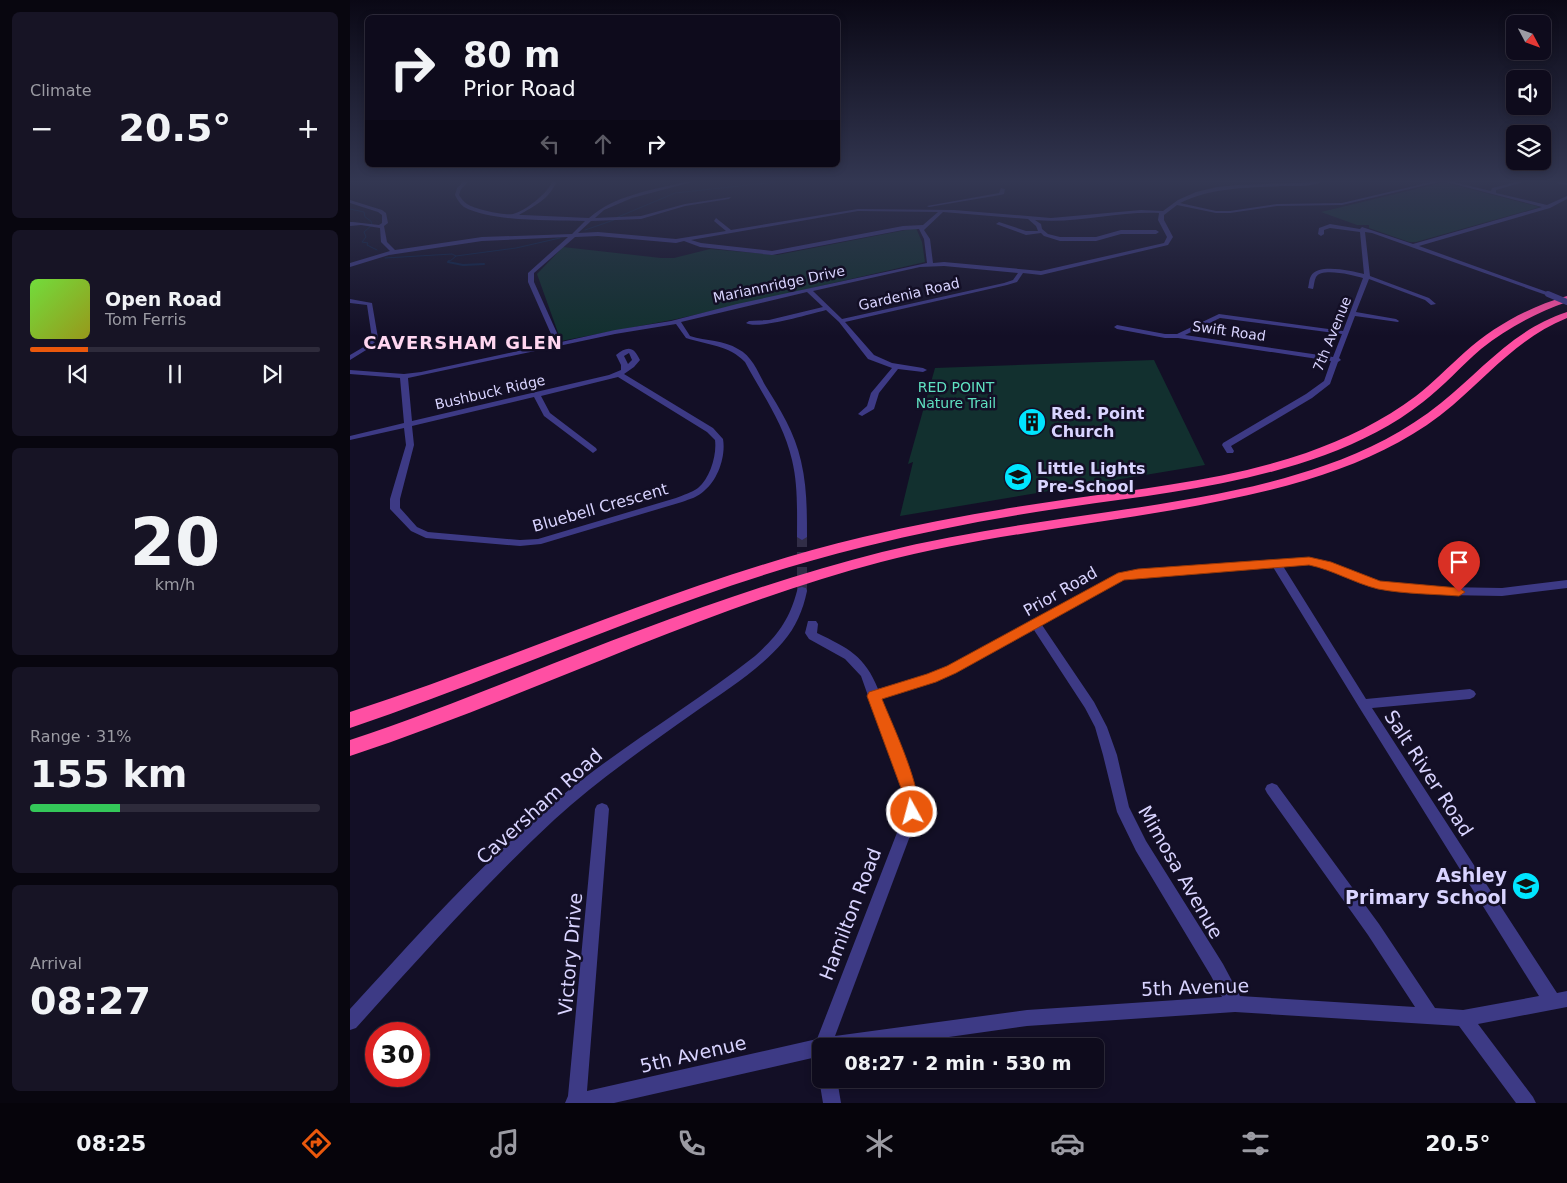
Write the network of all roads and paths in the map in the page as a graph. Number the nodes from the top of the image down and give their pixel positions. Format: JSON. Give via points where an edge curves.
{"nodes":[{"id":1,"x":381,"y":233,"type":"edge"},
{"id":2,"x":722,"y":233,"type":"edge"},
{"id":3,"x":874,"y":233,"type":"edge"},
{"id":4,"x":923,"y":233,"type":"edge"},
{"id":5,"x":1043,"y":233,"type":"edge"},
{"id":6,"x":1116,"y":233,"type":"edge"},
{"id":7,"x":1168,"y":233,"type":"edge"},
{"id":8,"x":1362,"y":233,"type":"edge"},
{"id":9,"x":1378,"y":233,"type":"edge"},
{"id":10,"x":1457,"y":233,"type":"edge"},
{"id":11,"x":573,"y":235,"type":"junction"},
{"id":12,"x":686,"y":240,"type":"junction"},
{"id":13,"x":1414,"y":246,"type":"junction"},
{"id":14,"x":394,"y":252,"type":"junction"},
{"id":15,"x":930,"y":264,"type":"junction"},
{"id":16,"x":350,"y":265,"type":"edge"},
{"id":17,"x":1021,"y":272,"type":"junction"},
{"id":18,"x":1368,"y":276,"type":"junction"},
{"id":19,"x":1311,"y":288,"type":"dead end"},
{"id":20,"x":808,"y":290,"type":"junction"},
{"id":21,"x":1567,"y":300,"type":"edge"},
{"id":22,"x":350,"y":301,"type":"edge"},
{"id":23,"x":1433,"y":304,"type":"dead end"},
{"id":24,"x":828,"y":308,"type":"junction"},
{"id":25,"x":1354,"y":314,"type":"junction"},
{"id":26,"x":1567,"y":315,"type":"edge"},
{"id":27,"x":841,"y":321,"type":"junction"},
{"id":28,"x":1396,"y":321,"type":"dead end"},
{"id":29,"x":750,"y":323,"type":"dead end"},
{"id":30,"x":680,"y":325,"type":"junction"},
{"id":31,"x":1117,"y":327,"type":"dead end"},
{"id":32,"x":1346,"y":333,"type":"junction"},
{"id":33,"x":1178,"y":336,"type":"junction"},
{"id":34,"x":559,"y":344,"type":"junction"},
{"id":35,"x":350,"y":358,"type":"edge"},
{"id":36,"x":1337,"y":360,"type":"junction"},
{"id":37,"x":896,"y":367,"type":"junction"},
{"id":38,"x":923,"y":370,"type":"dead end"},
{"id":39,"x":350,"y":372,"type":"edge"},
{"id":40,"x":621,"y":372,"type":"joint"},
{"id":41,"x":404,"y":376,"type":"junction"},
{"id":42,"x":536,"y":394,"type":"junction"},
{"id":43,"x":862,"y":414,"type":"dead end"},
{"id":44,"x":408,"y":424,"type":"junction"},
{"id":45,"x":350,"y":438,"type":"edge"},
{"id":46,"x":593,"y":450,"type":"dead end"},
{"id":47,"x":1230,"y":451,"type":"dead end"},
{"id":48,"x":802,"y":537,"type":"tunnel mouth"},
{"id":49,"x":1276,"y":563,"type":"junction"},
{"id":50,"x":1567,"y":584,"type":"edge"},
{"id":51,"x":802,"y":591,"type":"tunnel mouth"},
{"id":52,"x":812,"y":624,"type":"dead end"},
{"id":53,"x":1036,"y":624,"type":"junction"},
{"id":54,"x":1470,"y":694,"type":"dead end"},
{"id":55,"x":874,"y":696,"type":"junction"},
{"id":56,"x":1363,"y":704,"type":"junction"},
{"id":57,"x":350,"y":720,"type":"edge"},
{"id":58,"x":350,"y":748,"type":"edge"},
{"id":59,"x":1272,"y":789,"type":"dead end"},
{"id":60,"x":602,"y":809,"type":"dead end"},
{"id":61,"x":1560,"y":1000,"type":"edge"},
{"id":62,"x":1235,"y":1004,"type":"junction"},
{"id":63,"x":1430,"y":1016,"type":"junction"},
{"id":64,"x":1463,"y":1018,"type":"junction"},
{"id":65,"x":350,"y":1022,"type":"edge"},
{"id":66,"x":826,"y":1038,"type":"edge"},
{"id":67,"x":881,"y":1038,"type":"edge"},
{"id":68,"x":812,"y":1049,"type":"edge"},
{"id":69,"x":830,"y":1088,"type":"edge"},
{"id":70,"x":576,"y":1103,"type":"edge"},
{"id":71,"x":832,"y":1103,"type":"edge"},
{"id":72,"x":1527,"y":1103,"type":"edge"}],
"edges":[{"from":1,"to":14,"type":"street","via":[[384,242]]},
{"from":2,"to":12,"type":"street"},
{"from":3,"to":12,"type":"street","via":[[772,253],[700,245]]},
{"from":4,"to":15,"type":"street"},
{"from":5,"to":6,"type":"street","via":[[1053,238],[1090,239]]},
{"from":7,"to":17,"type":"street","name":"Mariannridge Drive","via":[[1170,237],[1166,244],[1047,272]]},
{"from":8,"to":18,"type":"street","name":"7th Avenue"},
{"from":9,"to":13,"type":"street"},
{"from":10,"to":13,"type":"street"},
{"from":11,"to":12,"type":"street"},
{"from":11,"to":14,"type":"street","via":[[482,239]]},
{"from":11,"to":34,"type":"street","via":[[530,276]]},
{"from":13,"to":21,"type":"street","bridge":true},
{"from":14,"to":16,"type":"street"},
{"from":15,"to":17,"type":"street","name":"Mariannridge Drive"},
{"from":15,"to":20,"type":"street","name":"Mariannridge Drive"},
{"from":17,"to":27,"type":"street","name":"Gardenia Road","via":[[1015,281],[1005,284]]},
{"from":18,"to":19,"type":"street","via":[[1324,270],[1313,277]]},
{"from":18,"to":23,"type":"street"},
{"from":18,"to":25,"type":"street","name":"7th Avenue"},
{"from":20,"to":24,"type":"street","name":"Gardenia Road"},
{"from":20,"to":30,"type":"street","name":"Mariannridge Drive","via":[[698,316]]},
{"from":21,"to":57,"type":"highway","via":[[1527,314],[1504,327],[1398,414],[1351,439],[1307,456],[1204,483],[1014,511],[836,548],[693,593]]},
{"from":22,"to":35,"type":"street","via":[[370,304],[375,338]]},
{"from":24,"to":27,"type":"street","name":"Gardenia Road"},
{"from":24,"to":29,"type":"street","via":[[769,322]]},
{"from":25,"to":28,"type":"street"},
{"from":25,"to":32,"type":"street","name":"7th Avenue"},
{"from":26,"to":58,"type":"highway","via":[[1550,320],[1523,336],[1423,423],[1382,447],[1331,468],[1230,496],[976,537],[810,576],[702,613],[433,719]]},
{"from":27,"to":37,"type":"street","via":[[871,357]]},
{"from":30,"to":34,"type":"street"},
{"from":30,"to":48,"type":"street","via":[[688,337],[741,352],[748,361],[795,452],[802,490]]},
{"from":31,"to":33,"type":"street","name":"Swift Road"},
{"from":32,"to":33,"type":"street","via":[[1219,316]]},
{"from":32,"to":36,"type":"street","name":"7th Avenue"},
{"from":33,"to":36,"type":"street","name":"Swift Road"},
{"from":34,"to":41,"type":"street"},
{"from":36,"to":47,"type":"street","name":"7th Avenue","via":[[1327,382],[1235,438],[1226,445]]},
{"from":37,"to":38,"type":"street"},
{"from":37,"to":43,"type":"street","via":[[875,393],[871,407]]},
{"from":39,"to":41,"type":"street"},
{"from":40,"to":42,"type":"street","name":"Bushbuck Ridge"},
{"from":40,"to":44,"type":"street","name":"Bluebell Crescent","via":[[710,430],[719,439],[721,453],[705,486],[696,493],[556,538],[520,543],[438,537],[414,529],[395,509],[410,445]]},
{"from":41,"to":44,"type":"street"},
{"from":42,"to":44,"type":"street","name":"Bushbuck Ridge"},
{"from":42,"to":46,"type":"street","via":[[547,414]]},
{"from":44,"to":45,"type":"street","name":"Bushbuck Ridge"},
{"from":49,"to":50,"type":"street","name":"Prior Road","via":[[1317,562],[1380,585],[1451,592],[1502,592]]},
{"from":49,"to":53,"type":"street","name":"Prior Road","via":[[1122,576]]},
{"from":49,"to":56,"type":"street","name":"Salt River Road"},
{"from":51,"to":65,"type":"street","name":"Caversham Road","via":[[797,611],[775,643],[749,667],[612,764],[550,816],[424,941]]},
{"from":52,"to":55,"type":"street","name":"Hamilton Road","via":[[813,636],[860,664]]},
{"from":53,"to":55,"type":"street","name":"Prior Road","via":[[951,670]]},
{"from":53,"to":62,"type":"street","name":"Mimosa Avenue","via":[[1101,727],[1122,808],[1140,846]]},
{"from":54,"to":56,"type":"street"},
{"from":55,"to":66,"type":"street","name":"Hamilton Road","via":[[909,788],[912,812]]},
{"from":56,"to":61,"type":"street","name":"Salt River Road"},
{"from":59,"to":63,"type":"street","via":[[1372,928]]},
{"from":60,"to":70,"type":"street","name":"Victory Drive"},
{"from":61,"to":64,"type":"street","name":"5th Avenue"},
{"from":62,"to":63,"type":"street","name":"5th Avenue"},
{"from":62,"to":67,"type":"street","name":"5th Avenue","via":[[1027,1018]]},
{"from":63,"to":64,"type":"street","name":"5th Avenue"},
{"from":64,"to":72,"type":"street"},
{"from":68,"to":70,"type":"street","name":"5th Avenue"},
{"from":69,"to":71,"type":"street"}]}
